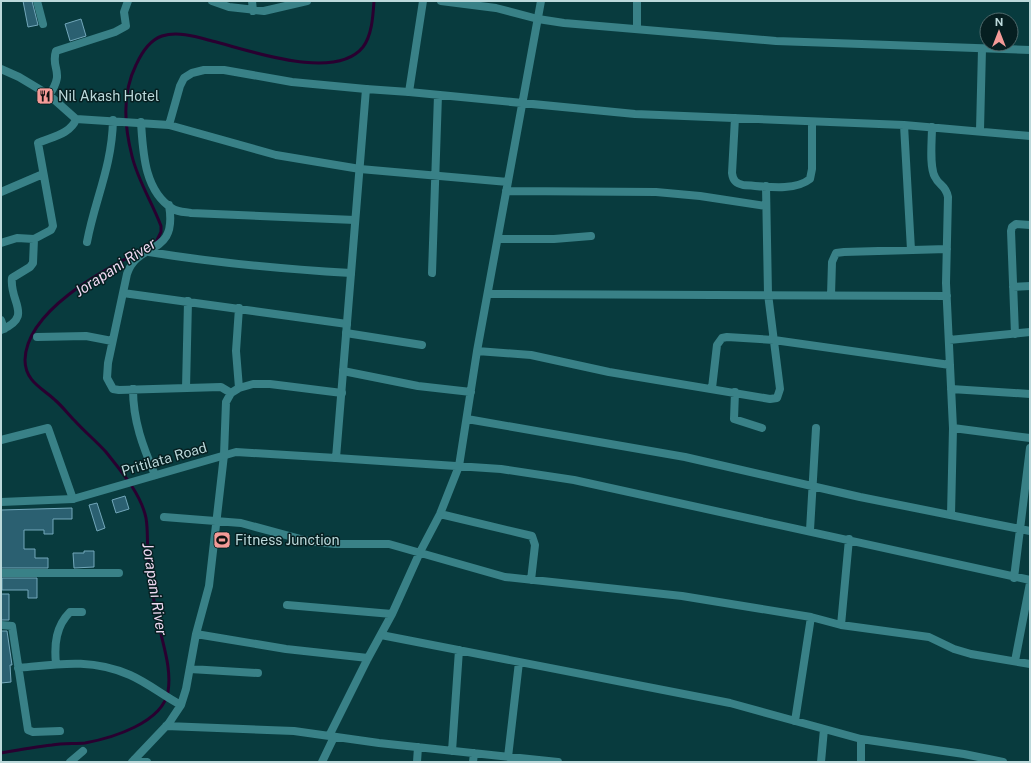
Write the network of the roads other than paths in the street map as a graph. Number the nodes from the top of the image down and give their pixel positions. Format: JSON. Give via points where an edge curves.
{"nodes":[{"id":1,"x":38,"y":1,"type":"edge"},
{"id":2,"x":128,"y":1,"type":"edge"},
{"id":3,"x":212,"y":1,"type":"edge"},
{"id":4,"x":252,"y":1,"type":"edge"},
{"id":5,"x":307,"y":1,"type":"edge"},
{"id":6,"x":423,"y":1,"type":"edge"},
{"id":7,"x":441,"y":1,"type":"edge"},
{"id":8,"x":541,"y":1,"type":"edge"},
{"id":9,"x":636,"y":1,"type":"edge"},
{"id":10,"x":253,"y":11,"type":"junction"},
{"id":11,"x":538,"y":19,"type":"junction"},
{"id":12,"x":43,"y":24,"type":"dead end"},
{"id":13,"x":637,"y":29,"type":"junction"},
{"id":14,"x":979,"y":49,"type":"edge"},
{"id":15,"x":1019,"y":50,"type":"edge"},
{"id":16,"x":1030,"y":50,"type":"edge"},
{"id":17,"x":982,"y":52,"type":"edge"},
{"id":18,"x":1,"y":69,"type":"edge"},
{"id":19,"x":366,"y":89,"type":"junction"},
{"id":20,"x":409,"y":92,"type":"junction"},
{"id":21,"x":49,"y":95,"type":"junction"},
{"id":22,"x":438,"y":95,"type":"junction"},
{"id":23,"x":523,"y":103,"type":"junction"},
{"id":24,"x":735,"y":118,"type":"junction"},
{"id":25,"x":76,"y":119,"type":"junction"},
{"id":26,"x":115,"y":120,"type":"junction"},
{"id":27,"x":140,"y":122,"type":"junction"},
{"id":28,"x":812,"y":122,"type":"junction"},
{"id":29,"x":169,"y":125,"type":"junction"},
{"id":30,"x":904,"y":125,"type":"junction"},
{"id":31,"x":932,"y":127,"type":"junction"},
{"id":32,"x":980,"y":130,"type":"junction"},
{"id":33,"x":1030,"y":136,"type":"edge"},
{"id":34,"x":360,"y":169,"type":"junction"},
{"id":35,"x":43,"y":174,"type":"junction"},
{"id":36,"x":435,"y":175,"type":"junction"},
{"id":37,"x":508,"y":182,"type":"junction"},
{"id":38,"x":766,"y":186,"type":"junction"},
{"id":39,"x":506,"y":191,"type":"junction"},
{"id":40,"x":1,"y":192,"type":"edge"},
{"id":41,"x":169,"y":205,"type":"junction"},
{"id":42,"x":766,"y":206,"type":"junction"},
{"id":43,"x":356,"y":220,"type":"junction"},
{"id":44,"x":1030,"y":225,"type":"edge"},
{"id":45,"x":591,"y":236,"type":"dead end"},
{"id":46,"x":498,"y":238,"type":"junction"},
{"id":47,"x":34,"y":239,"type":"junction"},
{"id":48,"x":87,"y":242,"type":"dead end"},
{"id":49,"x":1,"y":243,"type":"edge"},
{"id":50,"x":947,"y":249,"type":"junction"},
{"id":51,"x":912,"y":250,"type":"junction"},
{"id":52,"x":148,"y":252,"type":"junction"},
{"id":53,"x":351,"y":273,"type":"junction"},
{"id":54,"x":432,"y":273,"type":"dead end"},
{"id":55,"x":1030,"y":286,"type":"edge"},
{"id":56,"x":1013,"y":287,"type":"junction"},
{"id":57,"x":123,"y":292,"type":"junction"},
{"id":58,"x":488,"y":294,"type":"junction"},
{"id":59,"x":768,"y":294,"type":"junction"},
{"id":60,"x":832,"y":294,"type":"junction"},
{"id":61,"x":947,"y":296,"type":"junction"},
{"id":62,"x":188,"y":301,"type":"junction"},
{"id":63,"x":239,"y":308,"type":"junction"},
{"id":64,"x":1,"y":320,"type":"edge"},
{"id":65,"x":347,"y":324,"type":"junction"},
{"id":66,"x":2,"y":329,"type":"edge"},
{"id":67,"x":1030,"y":332,"type":"edge"},
{"id":68,"x":346,"y":333,"type":"junction"},
{"id":69,"x":1015,"y":334,"type":"junction"},
{"id":70,"x":37,"y":337,"type":"dead end"},
{"id":71,"x":774,"y":340,"type":"junction"},
{"id":72,"x":949,"y":340,"type":"junction"},
{"id":73,"x":112,"y":341,"type":"junction"},
{"id":74,"x":422,"y":345,"type":"dead end"},
{"id":75,"x":477,"y":351,"type":"junction"},
{"id":76,"x":950,"y":365,"type":"junction"},
{"id":77,"x":343,"y":371,"type":"junction"},
{"id":78,"x":186,"y":388,"type":"junction"},
{"id":79,"x":239,"y":388,"type":"junction"},
{"id":80,"x":712,"y":388,"type":"junction"},
{"id":81,"x":133,"y":389,"type":"junction"},
{"id":82,"x":951,"y":389,"type":"junction"},
{"id":83,"x":470,"y":392,"type":"junction"},
{"id":84,"x":735,"y":392,"type":"junction"},
{"id":85,"x":231,"y":393,"type":"junction"},
{"id":86,"x":342,"y":393,"type":"junction"},
{"id":87,"x":1030,"y":394,"type":"edge"},
{"id":88,"x":467,"y":419,"type":"junction"},
{"id":89,"x":762,"y":428,"type":"dead end"},
{"id":90,"x":816,"y":428,"type":"dead end"},
{"id":91,"x":952,"y":428,"type":"junction"},
{"id":92,"x":1030,"y":438,"type":"edge"},
{"id":93,"x":1,"y":439,"type":"edge"},
{"id":94,"x":1030,"y":448,"type":"edge"},
{"id":95,"x":224,"y":455,"type":"junction"},
{"id":96,"x":336,"y":458,"type":"junction"},
{"id":97,"x":459,"y":466,"type":"junction"},
{"id":98,"x":152,"y":476,"type":"junction"},
{"id":99,"x":813,"y":486,"type":"junction"},
{"id":100,"x":73,"y":499,"type":"junction"},
{"id":101,"x":1,"y":502,"type":"edge"},
{"id":102,"x":440,"y":514,"type":"junction"},
{"id":103,"x":951,"y":515,"type":"junction"},
{"id":104,"x":164,"y":516,"type":"dead end"},
{"id":105,"x":215,"y":522,"type":"junction"},
{"id":106,"x":810,"y":530,"type":"junction"},
{"id":107,"x":1020,"y":530,"type":"junction"},
{"id":108,"x":1030,"y":531,"type":"edge"},
{"id":109,"x":849,"y":539,"type":"junction"},
{"id":110,"x":420,"y":552,"type":"junction"},
{"id":111,"x":1,"y":573,"type":"edge"},
{"id":112,"x":119,"y":573,"type":"dead end"},
{"id":113,"x":1014,"y":578,"type":"junction"},
{"id":114,"x":531,"y":580,"type":"junction"},
{"id":115,"x":1030,"y":582,"type":"edge"},
{"id":116,"x":1028,"y":601,"type":"edge"},
{"id":117,"x":286,"y":605,"type":"dead end"},
{"id":118,"x":82,"y":612,"type":"dead end"},
{"id":119,"x":392,"y":614,"type":"junction"},
{"id":120,"x":811,"y":617,"type":"junction"},
{"id":121,"x":1,"y":625,"type":"edge"},
{"id":122,"x":841,"y":625,"type":"junction"},
{"id":123,"x":196,"y":634,"type":"junction"},
{"id":124,"x":381,"y":636,"type":"junction"},
{"id":125,"x":459,"y":650,"type":"junction"},
{"id":126,"x":368,"y":658,"type":"junction"},
{"id":127,"x":1015,"y":661,"type":"junction"},
{"id":128,"x":520,"y":662,"type":"junction"},
{"id":129,"x":56,"y":664,"type":"junction"},
{"id":130,"x":1030,"y":664,"type":"edge"},
{"id":131,"x":18,"y":668,"type":"junction"},
{"id":132,"x":190,"y":669,"type":"junction"},
{"id":133,"x":258,"y":672,"type":"dead end"},
{"id":134,"x":178,"y":703,"type":"junction"},
{"id":135,"x":795,"y":720,"type":"junction"},
{"id":136,"x":166,"y":726,"type":"junction"},
{"id":137,"x":824,"y":729,"type":"junction"},
{"id":138,"x":60,"y":731,"type":"dead end"},
{"id":139,"x":332,"y":737,"type":"junction"},
{"id":140,"x":861,"y":739,"type":"junction"},
{"id":141,"x":418,"y":747,"type":"junction"},
{"id":142,"x":83,"y":751,"type":"dead end"},
{"id":143,"x":452,"y":751,"type":"junction"},
{"id":144,"x":474,"y":753,"type":"junction"},
{"id":145,"x":508,"y":757,"type":"junction"},
{"id":146,"x":133,"y":761,"type":"edge"},
{"id":147,"x":70,"y":762,"type":"edge"},
{"id":148,"x":147,"y":762,"type":"edge"},
{"id":149,"x":322,"y":762,"type":"edge"},
{"id":150,"x":417,"y":762,"type":"edge"},
{"id":151,"x":473,"y":762,"type":"edge"},
{"id":152,"x":558,"y":762,"type":"edge"},
{"id":153,"x":821,"y":762,"type":"edge"},
{"id":154,"x":861,"y":762,"type":"edge"},
{"id":155,"x":1003,"y":762,"type":"edge"}],
"edges":[{"from":1,"to":12,"type":"street"},
{"from":2,"to":21,"type":"street","via":[[124,12],[126,26],[56,51],[58,80]]},
{"from":3,"to":10,"type":"street"},
{"from":4,"to":10,"type":"street"},
{"from":5,"to":10,"type":"street"},
{"from":6,"to":20,"type":"street"},
{"from":7,"to":11,"type":"street","via":[[496,8]]},
{"from":8,"to":11,"type":"street"},
{"from":9,"to":13,"type":"street"},
{"from":11,"to":13,"type":"street"},
{"from":11,"to":23,"type":"street"},
{"from":13,"to":14,"type":"street","via":[[776,41]]},
{"from":15,"to":16,"type":"street"},
{"from":17,"to":32,"type":"street"},
{"from":18,"to":21,"type":"street"},
{"from":19,"to":20,"type":"street"},
{"from":19,"to":29,"type":"street","via":[[292,82],[224,70],[204,70],[184,78]]},
{"from":19,"to":34,"type":"street"},
{"from":20,"to":22,"type":"street"},
{"from":21,"to":25,"type":"street"},
{"from":22,"to":23,"type":"street"},
{"from":22,"to":36,"type":"street"},
{"from":23,"to":24,"type":"street","via":[[634,114]]},
{"from":23,"to":37,"type":"street"},
{"from":24,"to":28,"type":"street"},
{"from":24,"to":38,"type":"street","via":[[733,179],[737,184]]},
{"from":25,"to":26,"type":"street"},
{"from":25,"to":35,"type":"street","via":[[72,127],[38,142]]},
{"from":26,"to":27,"type":"street"},
{"from":26,"to":48,"type":"street","via":[[107,172]]},
{"from":27,"to":29,"type":"street"},
{"from":27,"to":41,"type":"street","via":[[143,155],[148,174]]},
{"from":28,"to":30,"type":"street"},
{"from":28,"to":38,"type":"street","via":[[810,179],[800,184]]},
{"from":29,"to":34,"type":"street","via":[[276,155]]},
{"from":30,"to":31,"type":"street"},
{"from":30,"to":51,"type":"street"},
{"from":31,"to":32,"type":"street"},
{"from":31,"to":50,"type":"street","via":[[933,172],[947,191],[948,197]]},
{"from":32,"to":33,"type":"street"},
{"from":34,"to":36,"type":"street"},
{"from":34,"to":43,"type":"street"},
{"from":35,"to":40,"type":"street"},
{"from":35,"to":47,"type":"street","via":[[53,226],[51,230]]},
{"from":36,"to":37,"type":"street"},
{"from":36,"to":54,"type":"street"},
{"from":37,"to":39,"type":"street"},
{"from":38,"to":42,"type":"street"},
{"from":39,"to":42,"type":"street","via":[[656,192]]},
{"from":39,"to":46,"type":"street"},
{"from":41,"to":43,"type":"street","via":[[174,210],[191,213]]},
{"from":41,"to":52,"type":"street","via":[[170,229],[167,237]]},
{"from":42,"to":59,"type":"street"},
{"from":43,"to":53,"type":"street"},
{"from":44,"to":56,"type":"street","via":[[1016,224],[1012,227]]},
{"from":45,"to":46,"type":"street","via":[[554,239]]},
{"from":46,"to":58,"type":"street"},
{"from":47,"to":49,"type":"street","via":[[17,238]]},
{"from":47,"to":66,"type":"street","via":[[33,263],[12,278],[18,316],[16,322]]},
{"from":50,"to":51,"type":"street"},
{"from":50,"to":61,"type":"street"},
{"from":51,"to":60,"type":"street","via":[[836,253],[832,262]]},
{"from":52,"to":53,"type":"street","via":[[209,262]]},
{"from":52,"to":57,"type":"street","via":[[137,258],[130,266]]},
{"from":53,"to":65,"type":"street"},
{"from":55,"to":56,"type":"street"},
{"from":56,"to":69,"type":"street"},
{"from":57,"to":62,"type":"street"},
{"from":57,"to":73,"type":"street"},
{"from":58,"to":59,"type":"street"},
{"from":58,"to":75,"type":"street"},
{"from":59,"to":60,"type":"street"},
{"from":59,"to":71,"type":"street"},
{"from":60,"to":61,"type":"street"},
{"from":61,"to":72,"type":"street"},
{"from":62,"to":63,"type":"street"},
{"from":62,"to":78,"type":"street"},
{"from":63,"to":65,"type":"street"},
{"from":63,"to":79,"type":"street","via":[[236,351]]},
{"from":64,"to":66,"type":"street"},
{"from":65,"to":68,"type":"street"},
{"from":67,"to":69,"type":"street"},
{"from":68,"to":74,"type":"street"},
{"from":68,"to":77,"type":"street"},
{"from":69,"to":72,"type":"street"},
{"from":70,"to":73,"type":"street","via":[[86,336]]},
{"from":71,"to":76,"type":"street"},
{"from":71,"to":80,"type":"street","via":[[722,338],[717,345]]},
{"from":71,"to":84,"type":"street","via":[[780,389],[777,398]]},
{"from":72,"to":76,"type":"street"},
{"from":73,"to":81,"type":"street","via":[[108,363],[109,384],[113,389]]},
{"from":75,"to":80,"type":"street","via":[[530,355],[609,372]]},
{"from":75,"to":83,"type":"street"},
{"from":76,"to":82,"type":"street"},
{"from":77,"to":83,"type":"street","via":[[418,386]]},
{"from":77,"to":86,"type":"street"},
{"from":78,"to":81,"type":"street"},
{"from":78,"to":85,"type":"street","via":[[221,387]]},
{"from":79,"to":85,"type":"street"},
{"from":79,"to":86,"type":"street","via":[[252,384],[270,384]]},
{"from":80,"to":84,"type":"street"},
{"from":81,"to":98,"type":"street","via":[[136,424]]},
{"from":82,"to":87,"type":"street"},
{"from":82,"to":91,"type":"street"},
{"from":83,"to":88,"type":"street"},
{"from":84,"to":89,"type":"street","via":[[734,420]]},
{"from":85,"to":95,"type":"street","via":[[225,410]]},
{"from":86,"to":96,"type":"street"},
{"from":88,"to":97,"type":"street"},
{"from":88,"to":99,"type":"street","via":[[670,454]]},
{"from":90,"to":99,"type":"street"},
{"from":91,"to":92,"type":"street"},
{"from":91,"to":103,"type":"street"},
{"from":93,"to":100,"type":"street","via":[[48,428]]},
{"from":94,"to":107,"type":"street"},
{"from":95,"to":96,"type":"street","name":"Pritilata Road","via":[[247,452]]},
{"from":95,"to":98,"type":"street","name":"Pritilata Road"},
{"from":95,"to":105,"type":"street"},
{"from":96,"to":97,"type":"street","name":"Pritilata Road"},
{"from":97,"to":102,"type":"street"},
{"from":97,"to":106,"type":"street","name":"Pritilata Road","via":[[501,469],[574,480]]},
{"from":98,"to":100,"type":"street","name":"Pritilata Road"},
{"from":99,"to":103,"type":"street"},
{"from":99,"to":106,"type":"street"},
{"from":100,"to":101,"type":"street","name":"Pritilata Road"},
{"from":102,"to":110,"type":"street"},
{"from":102,"to":114,"type":"street","via":[[532,536],[535,545]]},
{"from":103,"to":107,"type":"street"},
{"from":104,"to":105,"type":"street"},
{"from":105,"to":110,"type":"street","via":[[241,524],[308,541],[389,544]]},
{"from":105,"to":123,"type":"street","via":[[209,586]]},
{"from":106,"to":109,"type":"street","name":"Pritilata Road"},
{"from":107,"to":108,"type":"street"},
{"from":107,"to":113,"type":"street"},
{"from":109,"to":113,"type":"street","name":"Pritilata Road"},
{"from":109,"to":122,"type":"street"},
{"from":110,"to":114,"type":"street","via":[[477,570]]},
{"from":110,"to":119,"type":"street"},
{"from":111,"to":112,"type":"street"},
{"from":113,"to":115,"type":"street","name":"Pritilata Road"},
{"from":114,"to":120,"type":"street","via":[[638,590]]},
{"from":115,"to":116,"type":"street"},
{"from":116,"to":127,"type":"street"},
{"from":117,"to":119,"type":"street"},
{"from":118,"to":129,"type":"street","via":[[70,612],[61,625],[56,638]]},
{"from":119,"to":124,"type":"street"},
{"from":120,"to":122,"type":"street"},
{"from":120,"to":135,"type":"street"},
{"from":121,"to":131,"type":"street","via":[[12,626]]},
{"from":122,"to":127,"type":"street","via":[[929,638],[966,652]]},
{"from":123,"to":126,"type":"street","via":[[286,649]]},
{"from":123,"to":132,"type":"street"},
{"from":124,"to":125,"type":"street"},
{"from":124,"to":126,"type":"street"},
{"from":125,"to":128,"type":"street"},
{"from":125,"to":143,"type":"street"},
{"from":126,"to":139,"type":"street"},
{"from":127,"to":130,"type":"street"},
{"from":128,"to":135,"type":"street","via":[[730,703]]},
{"from":128,"to":145,"type":"street"},
{"from":129,"to":131,"type":"street"},
{"from":129,"to":134,"type":"street","via":[[101,665],[131,676]]},
{"from":131,"to":138,"type":"street","via":[[28,730]]},
{"from":132,"to":133,"type":"street"},
{"from":132,"to":134,"type":"street","via":[[186,690]]},
{"from":134,"to":136,"type":"street"},
{"from":135,"to":137,"type":"street"},
{"from":136,"to":139,"type":"street","via":[[271,730]]},
{"from":136,"to":146,"type":"street"},
{"from":137,"to":140,"type":"street"},
{"from":137,"to":153,"type":"street"},
{"from":139,"to":141,"type":"street"},
{"from":139,"to":149,"type":"street"},
{"from":140,"to":154,"type":"street"},
{"from":140,"to":155,"type":"street"},
{"from":141,"to":143,"type":"street"},
{"from":141,"to":150,"type":"street"},
{"from":142,"to":147,"type":"street"},
{"from":143,"to":144,"type":"street"},
{"from":144,"to":145,"type":"street"},
{"from":144,"to":151,"type":"street"},
{"from":145,"to":152,"type":"street"},
{"from":146,"to":148,"type":"street"}]}
